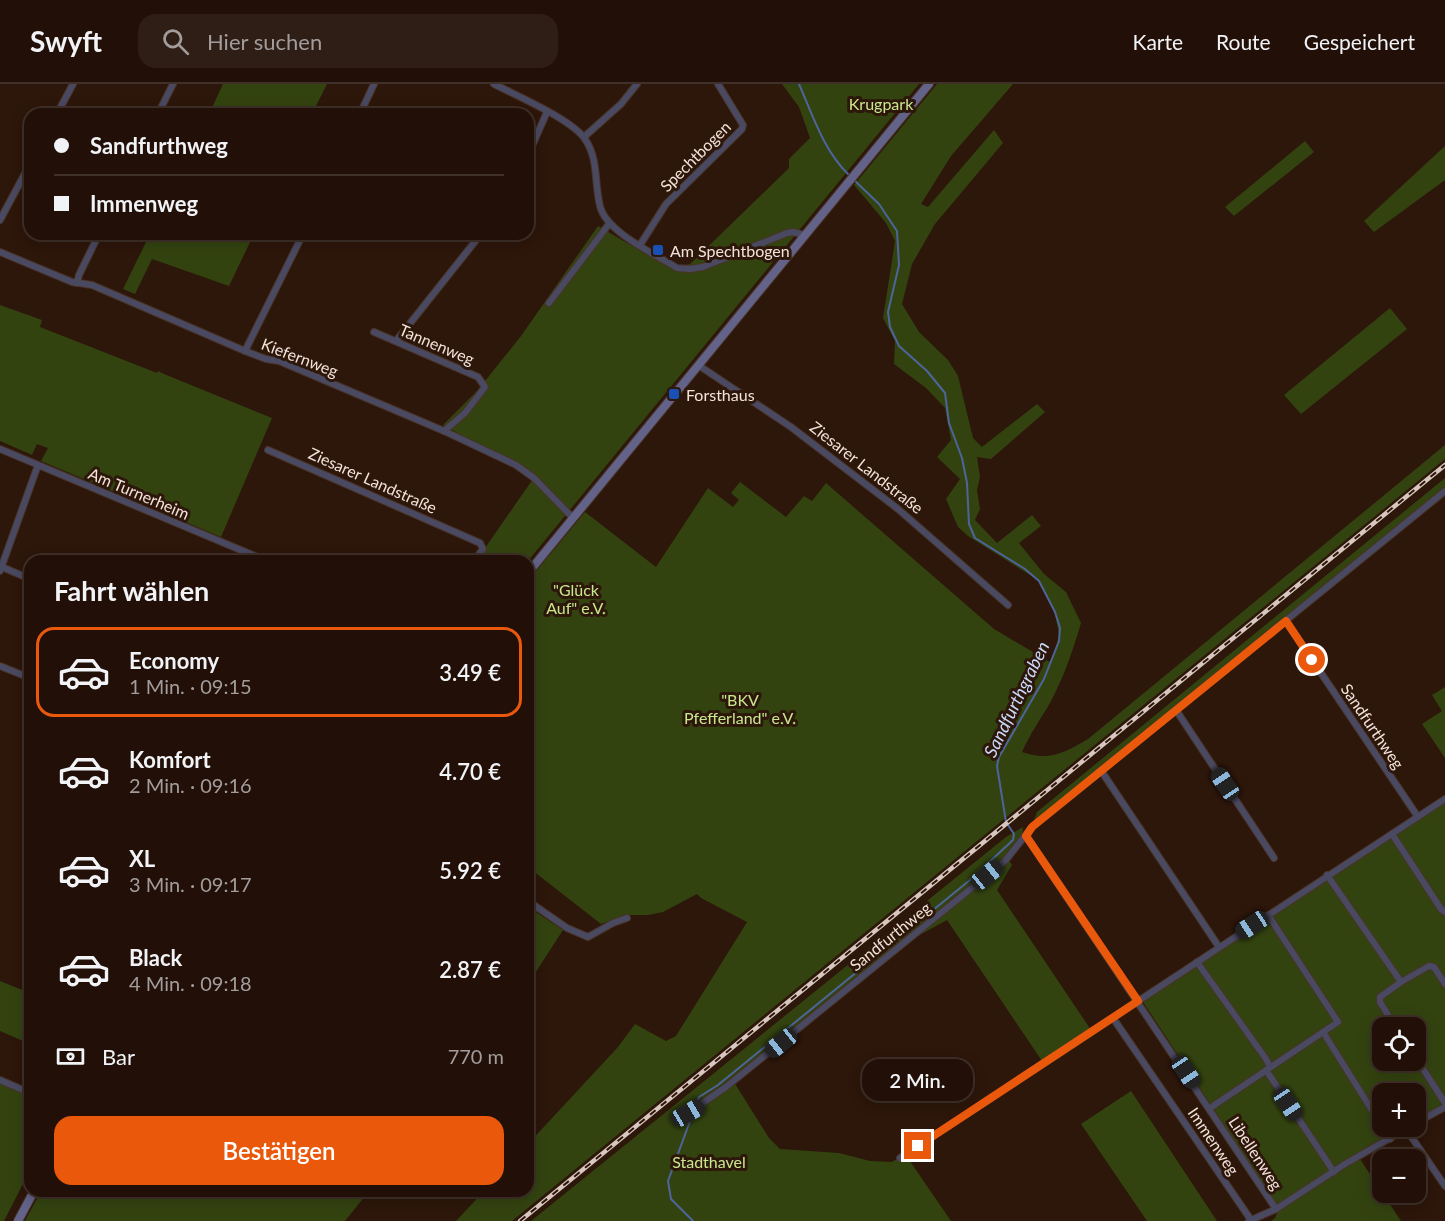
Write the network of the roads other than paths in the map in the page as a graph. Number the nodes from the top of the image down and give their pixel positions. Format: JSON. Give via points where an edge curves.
{"nodes":[{"id":1,"x":73,"y":84,"type":"edge"},
{"id":2,"x":173,"y":84,"type":"edge"},
{"id":3,"x":374,"y":84,"type":"edge"},
{"id":4,"x":494,"y":84,"type":"edge"},
{"id":5,"x":637,"y":84,"type":"edge"},
{"id":6,"x":718,"y":84,"type":"edge"},
{"id":7,"x":929,"y":84,"type":"edge"},
{"id":8,"x":60,"y":108,"type":"edge"},
{"id":9,"x":161,"y":108,"type":"edge"},
{"id":10,"x":363,"y":108,"type":"edge"},
{"id":11,"x":547,"y":112,"type":"junction"},
{"id":12,"x":584,"y":137,"type":"junction"},
{"id":13,"x":534,"y":141,"type":"edge"},
{"id":14,"x":24,"y":175,"type":"edge"},
{"id":15,"x":0,"y":220,"type":"edge"},
{"id":16,"x":609,"y":224,"type":"junction"},
{"id":17,"x":804,"y":235,"type":"junction"},
{"id":18,"x":96,"y":240,"type":"edge"},
{"id":19,"x":300,"y":240,"type":"edge"},
{"id":20,"x":476,"y":240,"type":"edge"},
{"id":21,"x":640,"y":245,"type":"junction"},
{"id":22,"x":0,"y":252,"type":"edge"},
{"id":23,"x":77,"y":283,"type":"junction"},
{"id":24,"x":549,"y":303,"type":"dead end"},
{"id":25,"x":374,"y":332,"type":"dead end"},
{"id":26,"x":396,"y":341,"type":"junction"},
{"id":27,"x":245,"y":351,"type":"junction"},
{"id":28,"x":698,"y":365,"type":"junction"},
{"id":29,"x":444,"y":431,"type":"junction"},
{"id":30,"x":0,"y":449,"type":"edge"},
{"id":31,"x":268,"y":450,"type":"dead end"},
{"id":32,"x":38,"y":465,"type":"junction"},
{"id":33,"x":1445,"y":491,"type":"edge"},
{"id":34,"x":573,"y":518,"type":"junction"},
{"id":35,"x":253,"y":555,"type":"edge"},
{"id":36,"x":478,"y":555,"type":"edge"},
{"id":37,"x":534,"y":566,"type":"edge"},
{"id":38,"x":1,"y":569,"type":"edge"},
{"id":39,"x":24,"y":577,"type":"edge"},
{"id":40,"x":1008,"y":605,"type":"dead end"},
{"id":41,"x":1286,"y":621,"type":"junction"},
{"id":42,"x":0,"y":666,"type":"edge"},
{"id":43,"x":24,"y":676,"type":"edge"},
{"id":44,"x":1176,"y":710,"type":"junction"},
{"id":45,"x":1102,"y":772,"type":"junction"},
{"id":46,"x":1445,"y":799,"type":"edge"},
{"id":47,"x":1418,"y":817,"type":"junction"},
{"id":48,"x":1392,"y":834,"type":"junction"},
{"id":49,"x":1026,"y":836,"type":"junction"},
{"id":50,"x":1274,"y":858,"type":"dead end"},
{"id":51,"x":1328,"y":875,"type":"junction"},
{"id":52,"x":534,"y":905,"type":"edge"},
{"id":53,"x":1445,"y":912,"type":"edge"},
{"id":54,"x":1268,"y":915,"type":"junction"},
{"id":55,"x":627,"y":918,"type":"dead end"},
{"id":56,"x":1219,"y":947,"type":"junction"},
{"id":57,"x":1197,"y":962,"type":"junction"},
{"id":58,"x":1401,"y":982,"type":"junction"},
{"id":59,"x":1445,"y":984,"type":"edge"},
{"id":60,"x":1138,"y":1001,"type":"junction"},
{"id":61,"x":1389,"y":1017,"type":"edge"},
{"id":62,"x":1113,"y":1018,"type":"junction"},
{"id":63,"x":1323,"y":1032,"type":"junction"},
{"id":64,"x":1268,"y":1069,"type":"junction"},
{"id":65,"x":1424,"y":1071,"type":"edge"},
{"id":66,"x":0,"y":1080,"type":"edge"},
{"id":67,"x":24,"y":1090,"type":"edge"},
{"id":68,"x":1445,"y":1105,"type":"edge"},
{"id":69,"x":1210,"y":1108,"type":"junction"},
{"id":70,"x":688,"y":1113,"type":"dead end"},
{"id":71,"x":1426,"y":1117,"type":"edge"},
{"id":72,"x":1393,"y":1137,"type":"edge"},
{"id":73,"x":1414,"y":1137,"type":"edge"},
{"id":74,"x":1390,"y":1139,"type":"junction"},
{"id":75,"x":900,"y":1158,"type":"dead end"},
{"id":76,"x":1334,"y":1172,"type":"junction"},
{"id":77,"x":1445,"y":1186,"type":"edge"},
{"id":78,"x":31,"y":1197,"type":"edge"},
{"id":79,"x":1276,"y":1209,"type":"junction"},
{"id":80,"x":18,"y":1221,"type":"edge"},
{"id":81,"x":1250,"y":1221,"type":"edge"}],
"edges":[{"from":1,"to":8,"type":"street"},
{"from":2,"to":9,"type":"street"},
{"from":3,"to":10,"type":"street"},
{"from":4,"to":11,"type":"street"},
{"from":5,"to":12,"type":"street"},
{"from":6,"to":21,"type":"street","name":"Spechtbogen","via":[[742,129],[666,204]]},
{"from":7,"to":17,"type":"main road"},
{"from":11,"to":12,"type":"street"},
{"from":11,"to":13,"type":"street"},
{"from":12,"to":16,"type":"street","via":[[594,159],[599,205]]},
{"from":14,"to":15,"type":"street"},
{"from":16,"to":21,"type":"street"},
{"from":16,"to":24,"type":"street"},
{"from":17,"to":21,"type":"street","via":[[787,233],[690,269],[677,268]]},
{"from":17,"to":28,"type":"main road"},
{"from":18,"to":23,"type":"street"},
{"from":19,"to":27,"type":"street"},
{"from":20,"to":26,"type":"street"},
{"from":22,"to":23,"type":"street","name":"Kiefernweg"},
{"from":23,"to":27,"type":"street","name":"Kiefernweg","via":[[92,285]]},
{"from":25,"to":26,"type":"street","name":"Tannenweg"},
{"from":26,"to":29,"type":"street","name":"Tannenweg","via":[[478,377],[485,387],[465,413]]},
{"from":27,"to":29,"type":"street","name":"Kiefernweg"},
{"from":28,"to":34,"type":"main road"},
{"from":28,"to":40,"type":"street","name":"Ziesarer Landstraße","via":[[779,418],[880,496]]},
{"from":29,"to":34,"type":"street","name":"Kiefernweg","via":[[526,471]]},
{"from":30,"to":32,"type":"street","name":"Am Turnerheim"},
{"from":31,"to":36,"type":"street","name":"Ziesarer Landstraße","via":[[480,543],[483,549]]},
{"from":32,"to":35,"type":"street","name":"Am Turnerheim"},
{"from":32,"to":38,"type":"street"},
{"from":33,"to":41,"type":"street","name":"Sandfurthweg"},
{"from":34,"to":37,"type":"main road"},
{"from":38,"to":39,"type":"street"},
{"from":41,"to":44,"type":"street","name":"Sandfurthweg"},
{"from":41,"to":47,"type":"street","name":"Sandfurthweg"},
{"from":42,"to":43,"type":"street"},
{"from":44,"to":45,"type":"street","name":"Sandfurthweg"},
{"from":44,"to":50,"type":"street"},
{"from":45,"to":49,"type":"street","name":"Sandfurthweg","via":[[1032,827]]},
{"from":45,"to":56,"type":"street"},
{"from":46,"to":47,"type":"street"},
{"from":47,"to":48,"type":"street"},
{"from":48,"to":51,"type":"street"},
{"from":48,"to":53,"type":"street"},
{"from":49,"to":60,"type":"street","name":"Immenweg"},
{"from":49,"to":70,"type":"street","name":"Sandfurthweg","via":[[1005,861],[726,1088]]},
{"from":51,"to":54,"type":"street"},
{"from":51,"to":58,"type":"street"},
{"from":52,"to":55,"type":"street","via":[[588,937]]},
{"from":54,"to":56,"type":"street"},
{"from":54,"to":63,"type":"street","name":"Libellenweg","via":[[1338,1022]]},
{"from":56,"to":57,"type":"street"},
{"from":57,"to":60,"type":"street"},
{"from":57,"to":64,"type":"street","via":[[1266,1059]]},
{"from":58,"to":59,"type":"street","via":[[1429,966],[1434,967]]},
{"from":58,"to":61,"type":"street","via":[[1378,999]]},
{"from":60,"to":62,"type":"street"},
{"from":60,"to":69,"type":"street","name":"Immenweg"},
{"from":62,"to":75,"type":"street"},
{"from":62,"to":81,"type":"street","name":"Immenweg"},
{"from":63,"to":64,"type":"street","name":"Libellenweg"},
{"from":63,"to":74,"type":"street"},
{"from":64,"to":69,"type":"street","name":"Libellenweg"},
{"from":64,"to":76,"type":"street"},
{"from":65,"to":68,"type":"street"},
{"from":66,"to":67,"type":"street"},
{"from":68,"to":71,"type":"street"},
{"from":69,"to":79,"type":"street","name":"Libellenweg"},
{"from":72,"to":74,"type":"street","name":"Libellenweg"},
{"from":73,"to":77,"type":"street","name":"Libellenweg"},
{"from":74,"to":76,"type":"street","name":"Libellenweg"},
{"from":76,"to":79,"type":"street","name":"Libellenweg"},
{"from":78,"to":80,"type":"main road"},
{"from":79,"to":81,"type":"street","name":"Libellenweg"}]}
